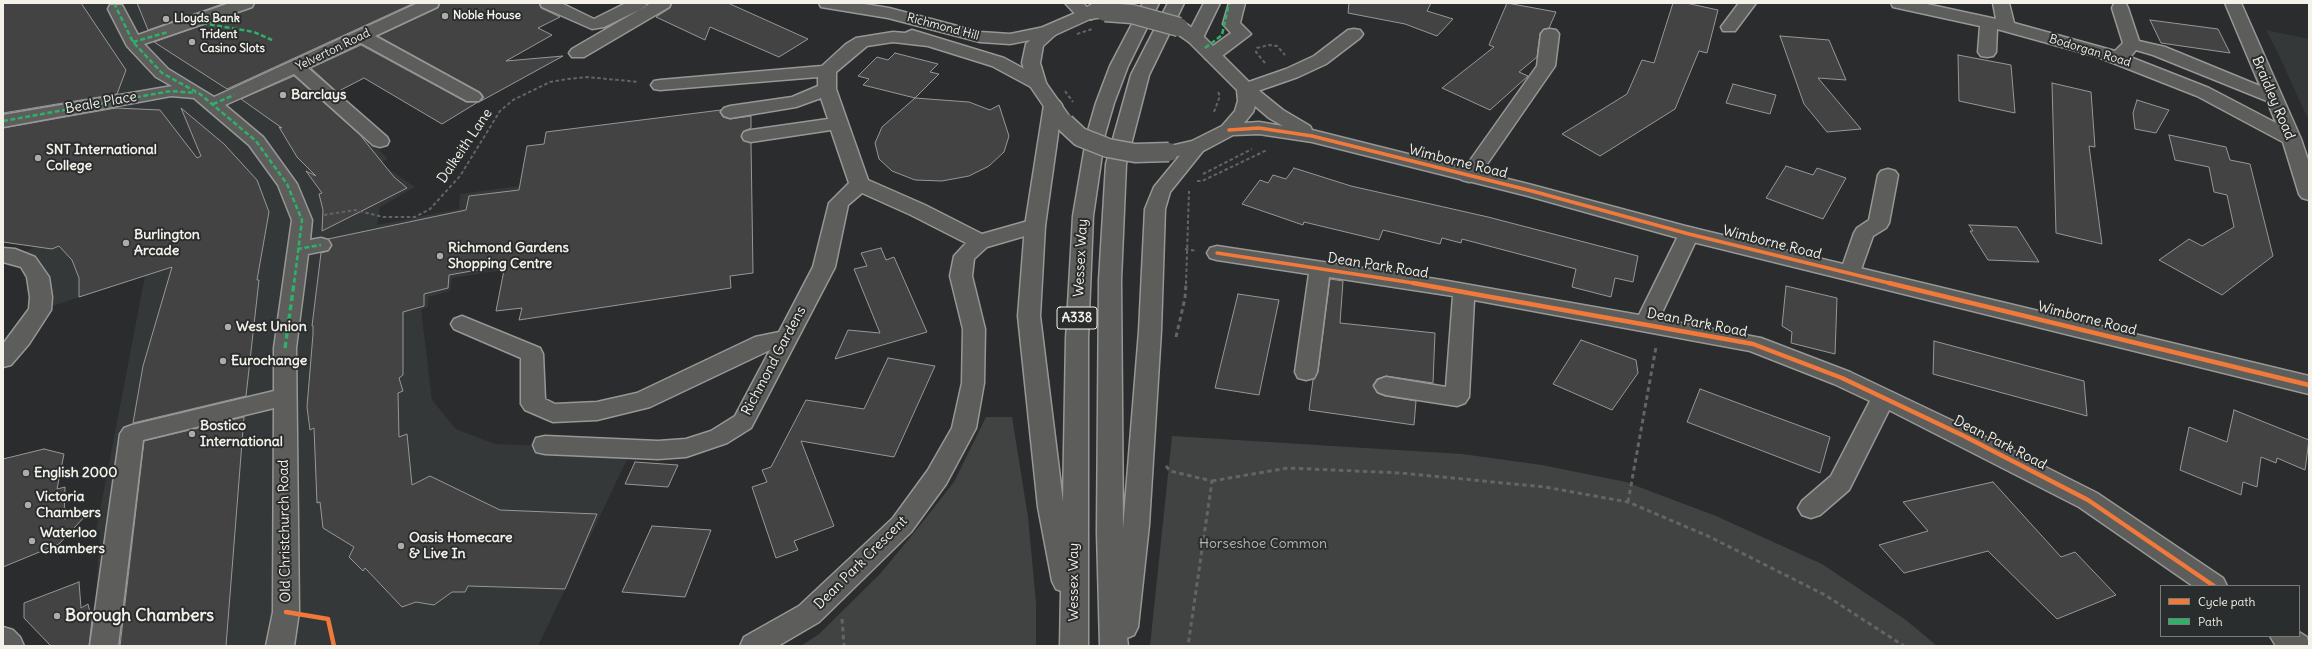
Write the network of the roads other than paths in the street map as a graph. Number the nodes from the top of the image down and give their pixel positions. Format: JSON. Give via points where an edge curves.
{"nodes":[{"id":1,"x":246,"y":3,"type":"edge"},
{"id":2,"x":431,"y":3,"type":"edge"},
{"id":3,"x":548,"y":3,"type":"edge"},
{"id":4,"x":639,"y":3,"type":"edge"},
{"id":5,"x":663,"y":3,"type":"edge"},
{"id":6,"x":1073,"y":3,"type":"edge"},
{"id":7,"x":1151,"y":3,"type":"edge"},
{"id":8,"x":1176,"y":3,"type":"edge"},
{"id":9,"x":1212,"y":3,"type":"edge"},
{"id":10,"x":1237,"y":3,"type":"edge"},
{"id":11,"x":1748,"y":3,"type":"edge"},
{"id":12,"x":1899,"y":3,"type":"edge"},
{"id":13,"x":2001,"y":3,"type":"edge"},
{"id":14,"x":2233,"y":3,"type":"edge"},
{"id":15,"x":832,"y":4,"type":"edge"},
{"id":16,"x":1105,"y":7,"type":"edge"},
{"id":17,"x":2120,"y":8,"type":"dead end"},
{"id":18,"x":116,"y":9,"type":"dead end"},
{"id":19,"x":1086,"y":15,"type":"junction"},
{"id":20,"x":1989,"y":23,"type":"junction"},
{"id":21,"x":2006,"y":26,"type":"junction"},
{"id":22,"x":1729,"y":27,"type":"dead end"},
{"id":23,"x":1049,"y":31,"type":"junction"},
{"id":24,"x":1354,"y":34,"type":"dead end"},
{"id":25,"x":1550,"y":34,"type":"dead end"},
{"id":26,"x":362,"y":36,"type":"junction"},
{"id":27,"x":1195,"y":38,"type":"junction"},
{"id":28,"x":926,"y":41,"type":"junction"},
{"id":29,"x":133,"y":42,"type":"junction"},
{"id":30,"x":2132,"y":44,"type":"junction"},
{"id":31,"x":578,"y":52,"type":"dead end"},
{"id":32,"x":1987,"y":52,"type":"dead end"},
{"id":33,"x":1212,"y":55,"type":"junction"},
{"id":34,"x":2118,"y":59,"type":"junction"},
{"id":35,"x":296,"y":67,"type":"junction"},
{"id":36,"x":827,"y":80,"type":"junction"},
{"id":37,"x":1038,"y":83,"type":"junction"},
{"id":38,"x":660,"y":85,"type":"road end"},
{"id":39,"x":1246,"y":89,"type":"junction"},
{"id":40,"x":473,"y":97,"type":"dead end"},
{"id":41,"x":2274,"y":98,"type":"junction"},
{"id":42,"x":206,"y":99,"type":"junction"},
{"id":43,"x":1053,"y":105,"type":"junction"},
{"id":44,"x":730,"y":112,"type":"dead end"},
{"id":45,"x":3,"y":121,"type":"edge"},
{"id":46,"x":840,"y":123,"type":"junction"},
{"id":47,"x":1229,"y":130,"type":"junction"},
{"id":48,"x":751,"y":136,"type":"dead end"},
{"id":49,"x":1312,"y":136,"type":"junction"},
{"id":50,"x":2292,"y":139,"type":"junction"},
{"id":51,"x":380,"y":141,"type":"dead end"},
{"id":52,"x":1198,"y":146,"type":"junction"},
{"id":53,"x":1888,"y":174,"type":"dead end"},
{"id":54,"x":1469,"y":176,"type":"junction"},
{"id":55,"x":859,"y":184,"type":"junction"},
{"id":56,"x":2308,"y":191,"type":"edge"},
{"id":57,"x":1035,"y":226,"type":"junction"},
{"id":58,"x":1689,"y":234,"type":"junction"},
{"id":59,"x":980,"y":242,"type":"junction"},
{"id":60,"x":321,"y":245,"type":"dead end"},
{"id":61,"x":297,"y":249,"type":"junction"},
{"id":62,"x":1217,"y":253,"type":"dead end"},
{"id":63,"x":3,"y":255,"type":"edge"},
{"id":64,"x":1320,"y":269,"type":"junction"},
{"id":65,"x":1851,"y":273,"type":"junction"},
{"id":66,"x":1464,"y":291,"type":"junction"},
{"id":67,"x":462,"y":324,"type":"dead end"},
{"id":68,"x":1653,"y":325,"type":"junction"},
{"id":69,"x":786,"y":338,"type":"junction"},
{"id":70,"x":3,"y":359,"type":"edge"},
{"id":71,"x":1306,"y":372,"type":"dead end"},
{"id":72,"x":2309,"y":385,"type":"edge"},
{"id":73,"x":1386,"y":386,"type":"dead end"},
{"id":74,"x":283,"y":397,"type":"junction"},
{"id":75,"x":1883,"y":398,"type":"junction"},
{"id":76,"x":545,"y":445,"type":"dead end"},
{"id":77,"x":1811,"y":508,"type":"dead end"},
{"id":78,"x":2213,"y":585,"type":"edge"},
{"id":79,"x":2285,"y":637,"type":"edge"},
{"id":80,"x":3,"y":639,"type":"edge"},
{"id":81,"x":1074,"y":639,"type":"edge"},
{"id":82,"x":10,"y":646,"type":"edge"},
{"id":83,"x":104,"y":646,"type":"edge"},
{"id":84,"x":280,"y":646,"type":"edge"},
{"id":85,"x":754,"y":646,"type":"edge"},
{"id":86,"x":1114,"y":646,"type":"edge"},
{"id":87,"x":1122,"y":646,"type":"edge"},
{"id":88,"x":2297,"y":646,"type":"edge"}],
"edges":[{"from":1,"to":29,"type":"main road"},
{"from":2,"to":26,"type":"main road","name":"Yelverton Road"},
{"from":3,"to":4,"type":"main road","via":[[592,24]]},
{"from":5,"to":31,"type":"main road"},
{"from":6,"to":19,"type":"main road"},
{"from":7,"to":81,"type":"main road","name":"Wessex Way","number":"A338","via":[[1119,66],[1105,103],[1096,134],[1083,216],[1077,339]]},
{"from":8,"to":86,"type":"main road","name":"Wessex Way","number":"A338","via":[[1140,75],[1116,164],[1110,280],[1110,532]]},
{"from":9,"to":27,"type":"main road"},
{"from":10,"to":33,"type":"main road","via":[[1231,24],[1242,34]]},
{"from":11,"to":22,"type":"main road"},
{"from":12,"to":20,"type":"main road","name":"Bodorgan Road"},
{"from":13,"to":21,"type":"main road"},
{"from":14,"to":41,"type":"main road","name":"Braidley Road"},
{"from":15,"to":23,"type":"main road","name":"Richmond Hill","via":[[890,13],[980,37],[1010,39]]},
{"from":15,"to":28,"type":"main road","name":"Richmond Hill","via":[[864,19]]},
{"from":16,"to":19,"type":"main road","name":"Wimborne Road"},
{"from":16,"to":27,"type":"main road","name":"Wimborne Road","bridge":true,"via":[[1178,27]]},
{"from":17,"to":30,"type":"main road"},
{"from":18,"to":29,"type":"main road"},
{"from":19,"to":23,"type":"main road","name":"Wimborne Road"},
{"from":20,"to":21,"type":"main road","name":"Bodorgan Road"},
{"from":20,"to":32,"type":"main road"},
{"from":21,"to":34,"type":"main road","name":"Bodorgan Road"},
{"from":23,"to":37,"type":"main road","via":[[1036,44],[1031,63]]},
{"from":24,"to":39,"type":"main road","via":[[1320,60],[1292,74]]},
{"from":25,"to":54,"type":"main road","via":[[1546,66]]},
{"from":26,"to":35,"type":"main road","name":"Yelverton Road"},
{"from":26,"to":40,"type":"main road"},
{"from":27,"to":33,"type":"main road","name":"Wimborne Road"},
{"from":28,"to":36,"type":"main road","via":[[892,37],[862,42],[852,48]]},
{"from":28,"to":37,"type":"main road","name":"Richmond Hill","via":[[998,62]]},
{"from":29,"to":42,"type":"main road","via":[[162,72]]},
{"from":30,"to":34,"type":"main road"},
{"from":30,"to":41,"type":"main road","via":[[2159,51]]},
{"from":33,"to":39,"type":"main road","name":"Wimborne Road"},
{"from":34,"to":50,"type":"main road","name":"Bodorgan Road","via":[[2203,92]]},
{"from":35,"to":42,"type":"main road","name":"Yelverton Road","via":[[234,95]]},
{"from":35,"to":51,"type":"main road"},
{"from":36,"to":38,"type":"main road"},
{"from":36,"to":44,"type":"main road","via":[[796,102]]},
{"from":36,"to":46,"type":"main road"},
{"from":37,"to":43,"type":"main road"},
{"from":39,"to":47,"type":"main road","via":[[1244,112]]},
{"from":39,"to":49,"type":"main road","name":"Wimborne Road","via":[[1276,114]]},
{"from":41,"to":50,"type":"main road","name":"Braidley Road"},
{"from":42,"to":45,"type":"main road","name":"Beale Place","via":[[171,91]]},
{"from":42,"to":61,"type":"main road","name":"Old Christchurch Road","via":[[256,141],[287,184],[302,220]]},
{"from":43,"to":52,"type":"main road","bridge":true,"via":[[1065,123],[1080,137],[1108,148],[1135,153],[1169,152]]},
{"from":43,"to":57,"type":"main road"},
{"from":46,"to":48,"type":"main road"},
{"from":46,"to":55,"type":"main road"},
{"from":47,"to":49,"type":"main road","name":"Wimborne Road","via":[[1259,128]]},
{"from":47,"to":52,"type":"main road"},
{"from":49,"to":54,"type":"main road","name":"Wimborne Road"},
{"from":50,"to":56,"type":"main road","name":"Braidley Road"},
{"from":52,"to":87,"type":"main road","via":[[1161,191],[1155,209],[1150,331],[1136,525]]},
{"from":53,"to":65,"type":"main road","via":[[1879,223],[1864,234]]},
{"from":54,"to":58,"type":"main road","name":"Wimborne Road"},
{"from":55,"to":59,"type":"main road","via":[[918,210]]},
{"from":55,"to":69,"type":"main road","name":"Richmond Gardens","via":[[839,203],[824,266]]},
{"from":57,"to":59,"type":"main road","name":"Dean Park Crescent"},
{"from":57,"to":81,"type":"main road","via":[[1029,316],[1051,507]]},
{"from":58,"to":65,"type":"main road","name":"Wimborne Road"},
{"from":58,"to":68,"type":"main road","name":"Dean Park Road"},
{"from":59,"to":85,"type":"main road","name":"Dean Park Crescent","via":[[964,256],[961,276],[974,328],[973,383],[964,428],[944,465],[902,525],[814,610]]},
{"from":60,"to":61,"type":"main road"},
{"from":61,"to":74,"type":"main road","name":"Old Christchurch Road","via":[[285,348]]},
{"from":62,"to":64,"type":"main road","name":"Dean Park Road"},
{"from":63,"to":70,"type":"main road","via":[[15,256],[28,262],[38,277],[41,297],[40,310]]},
{"from":64,"to":66,"type":"main road","name":"Dean Park Road"},
{"from":64,"to":71,"type":"main road"},
{"from":65,"to":72,"type":"main road","name":"Wimborne Road"},
{"from":66,"to":68,"type":"main road","name":"Dean Park Road"},
{"from":66,"to":73,"type":"main road","via":[[1457,397]]},
{"from":67,"to":69,"type":"main road","via":[[532,354],[533,404],[553,413],[597,411],[642,401],[763,342]]},
{"from":68,"to":75,"type":"main road","name":"Dean Park Road","via":[[1753,344],[1842,378]]},
{"from":69,"to":76,"type":"main road","name":"Richmond Gardens","via":[[743,422],[719,437],[686,448],[658,450]]},
{"from":74,"to":83,"type":"main road","via":[[132,434]]},
{"from":74,"to":84,"type":"main road","name":"Old Christchurch Road","via":[[286,612]]},
{"from":75,"to":77,"type":"main road","via":[[1840,483]]},
{"from":75,"to":78,"type":"main road","name":"Dean Park Road","via":[[1964,436],[2088,500]]},
{"from":79,"to":88,"type":"main road"},
{"from":80,"to":82,"type":"main road"}]}
